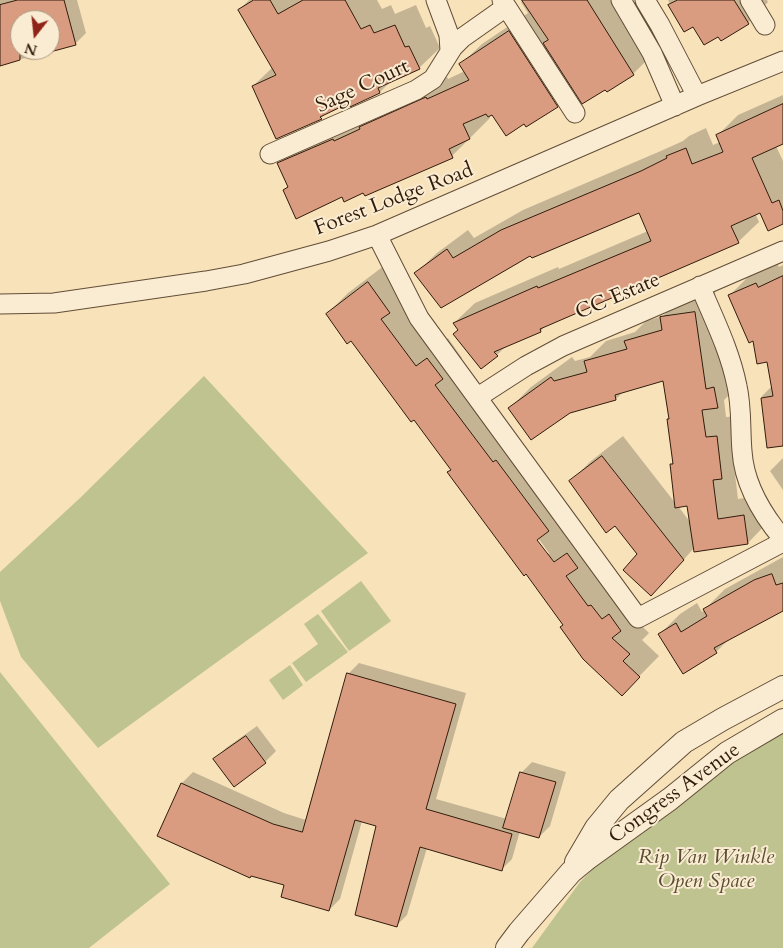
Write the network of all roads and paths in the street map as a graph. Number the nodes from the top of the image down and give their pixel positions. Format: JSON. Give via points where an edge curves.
{"nodes":[{"id":1,"x":436,"y":0,"type":"edge"},
{"id":2,"x":621,"y":0,"type":"edge"},
{"id":3,"x":645,"y":0,"type":"edge"},
{"id":4,"x":750,"y":0,"type":"edge"},
{"id":5,"x":504,"y":3,"type":"edge"},
{"id":6,"x":765,"y":25,"type":"dead end"},
{"id":7,"x":450,"y":51,"type":"junction"},
{"id":8,"x":783,"y":61,"type":"edge"},
{"id":9,"x":697,"y":96,"type":"junction"},
{"id":10,"x":675,"y":106,"type":"junction"},
{"id":11,"x":575,"y":113,"type":"dead end"},
{"id":12,"x":270,"y":154,"type":"dead end"},
{"id":13,"x":377,"y":235,"type":"junction"},
{"id":14,"x":783,"y":250,"type":"edge"},
{"id":15,"x":700,"y":286,"type":"junction"},
{"id":16,"x":0,"y":304,"type":"edge"},
{"id":17,"x":478,"y":398,"type":"junction"},
{"id":18,"x":783,"y":541,"type":"edge"},
{"id":19,"x":783,"y":687,"type":"edge"},
{"id":20,"x":783,"y":720,"type":"edge"},
{"id":21,"x":571,"y":872,"type":"junction"},
{"id":22,"x":507,"y":948,"type":"edge"}],
"edges":[{"from":1,"to":7,"type":"street","via":[[449,35]]},
{"from":2,"to":10,"type":"street","via":[[652,53]]},
{"from":3,"to":9,"type":"street"},
{"from":4,"to":6,"type":"street"},
{"from":5,"to":7,"type":"street","name":"Sage Court"},
{"from":5,"to":11,"type":"street"},
{"from":7,"to":12,"type":"street","name":"Sage Court","via":[[433,79],[416,90]]},
{"from":8,"to":9,"type":"street","name":"Forest Lodge Road"},
{"from":9,"to":10,"type":"street","name":"Forest Lodge Road"},
{"from":10,"to":13,"type":"street","name":"Forest Lodge Road"},
{"from":13,"to":16,"type":"street","name":"Forest Lodge Road","via":[[330,251],[206,281],[54,304]]},
{"from":13,"to":17,"type":"street","via":[[419,318]]},
{"from":14,"to":15,"type":"street","name":"CC Estate"},
{"from":15,"to":17,"type":"street","name":"CC Estate","via":[[563,346]]},
{"from":15,"to":18,"type":"street","via":[[730,357],[742,414],[744,468],[766,519]]},
{"from":17,"to":18,"type":"street","via":[[638,618]]},
{"from":19,"to":21,"type":"street","name":"Congress Avenue","via":[[684,742],[620,800],[596,828]]},
{"from":20,"to":21,"type":"street","name":"Congress Avenue","via":[[727,753]]},
{"from":21,"to":22,"type":"street","name":"Congress Avenue"}]}
